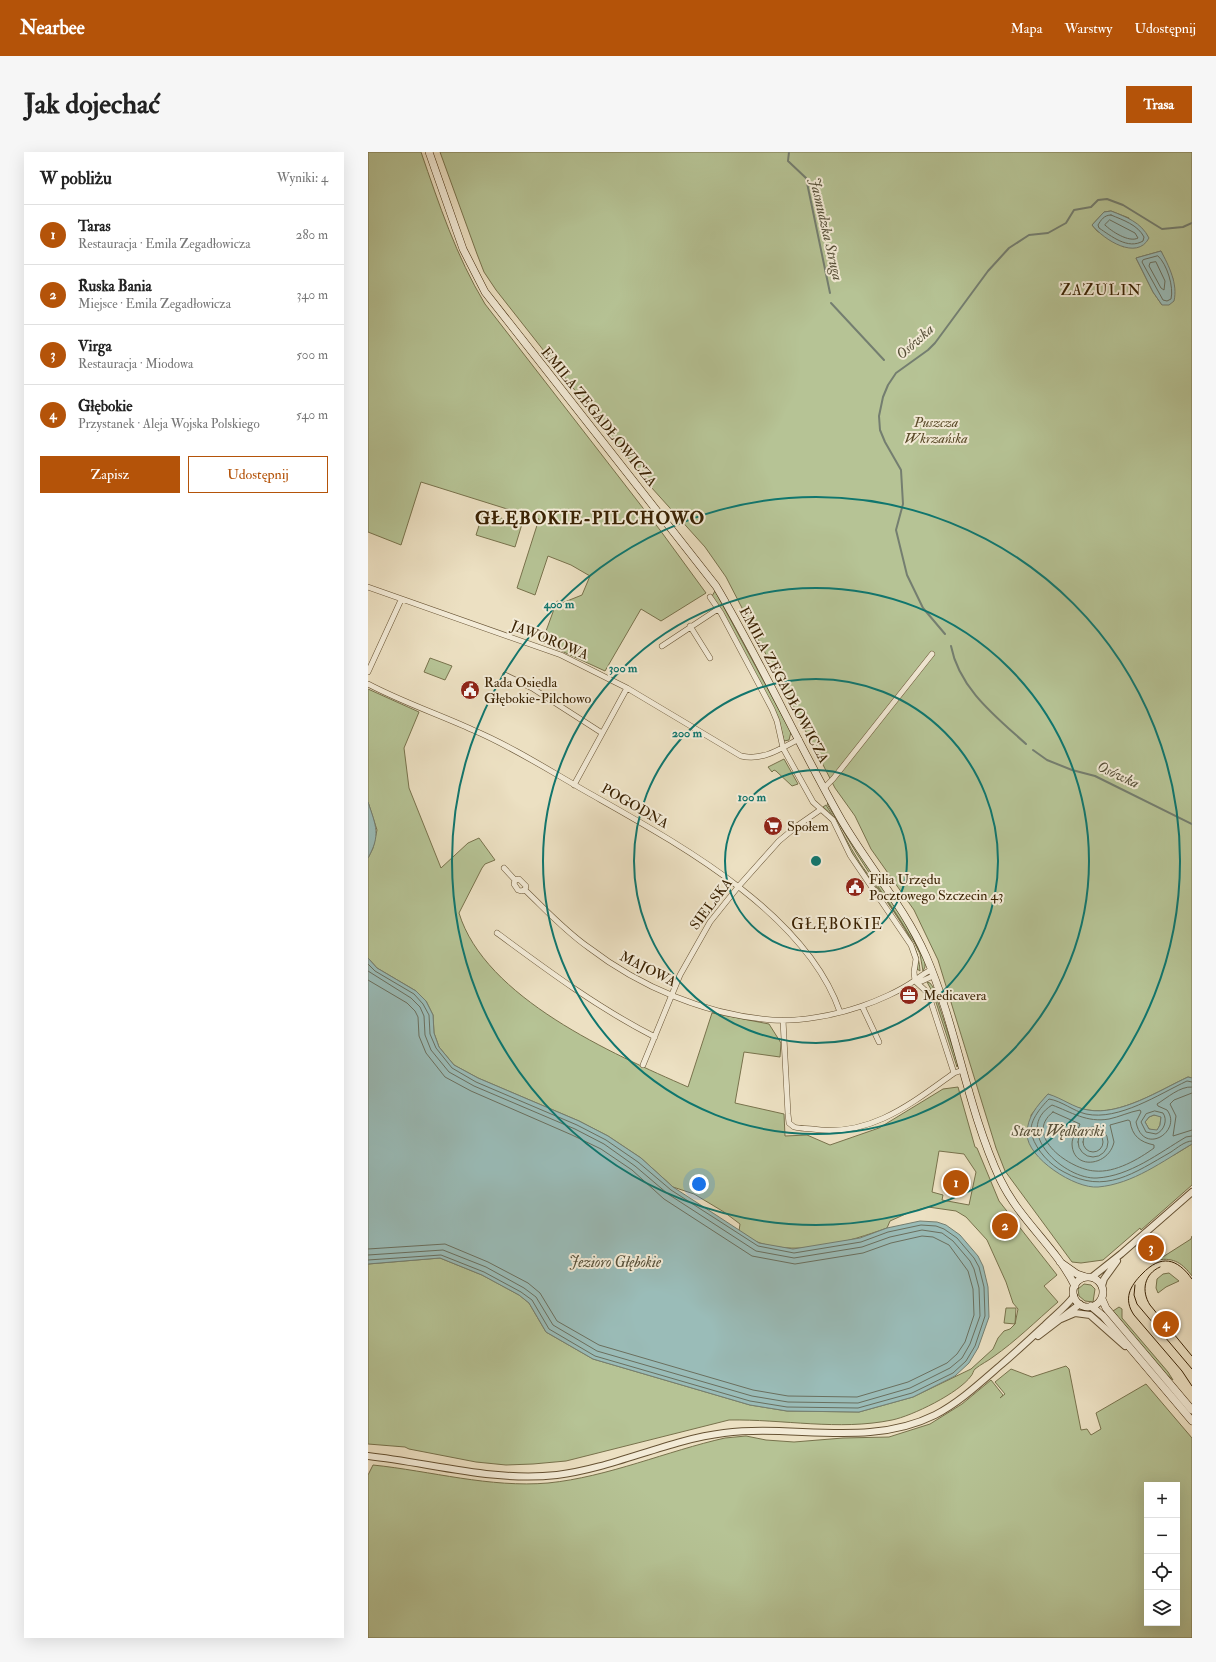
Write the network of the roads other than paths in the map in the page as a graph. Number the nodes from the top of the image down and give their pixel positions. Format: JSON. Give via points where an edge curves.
{"nodes":[{"id":1,"x":429,"y":152,"type":"edge"},
{"id":2,"x":368,"y":587,"type":"edge"},
{"id":3,"x":710,"y":597,"type":"dead end"},
{"id":4,"x":400,"y":600,"type":"junction"},
{"id":5,"x":718,"y":609,"type":"junction"},
{"id":6,"x":690,"y":626,"type":"junction"},
{"id":7,"x":662,"y":646,"type":"dead end"},
{"id":8,"x":932,"y":654,"type":"dead end"},
{"id":9,"x":710,"y":658,"type":"dead end"},
{"id":10,"x":368,"y":672,"type":"edge"},
{"id":11,"x":505,"y":675,"type":"dead end"},
{"id":12,"x":368,"y":684,"type":"edge"},
{"id":13,"x":627,"y":688,"type":"junction"},
{"id":14,"x":602,"y":733,"type":"junction"},
{"id":15,"x":799,"y":739,"type":"junction"},
{"id":16,"x":783,"y":748,"type":"junction"},
{"id":17,"x":574,"y":785,"type":"junction"},
{"id":18,"x":824,"y":788,"type":"junction"},
{"id":19,"x":820,"y":810,"type":"junction"},
{"id":20,"x":504,"y":868,"type":"dead end"},
{"id":21,"x":515,"y":880,"type":"junction"},
{"id":22,"x":738,"y":887,"type":"junction"},
{"id":23,"x":525,"y":890,"type":"junction"},
{"id":24,"x":497,"y":933,"type":"dead end"},
{"id":25,"x":932,"y":973,"type":"junction"},
{"id":26,"x":915,"y":981,"type":"junction"},
{"id":27,"x":671,"y":994,"type":"junction"},
{"id":28,"x":862,"y":1006,"type":"junction"},
{"id":29,"x":840,"y":1012,"type":"junction"},
{"id":30,"x":783,"y":1020,"type":"junction"},
{"id":31,"x":654,"y":1037,"type":"junction"},
{"id":32,"x":879,"y":1042,"type":"dead end"},
{"id":33,"x":643,"y":1065,"type":"dead end"},
{"id":34,"x":963,"y":1070,"type":"junction"},
{"id":35,"x":954,"y":1073,"type":"junction"},
{"id":36,"x":1192,"y":1192,"type":"edge"},
{"id":37,"x":1121,"y":1254,"type":"junction"},
{"id":38,"x":1060,"y":1262,"type":"junction"},
{"id":39,"x":1089,"y":1277,"type":"junction"},
{"id":40,"x":1075,"y":1286,"type":"junction"},
{"id":41,"x":1102,"y":1286,"type":"junction"},
{"id":42,"x":1074,"y":1296,"type":"junction"},
{"id":43,"x":1102,"y":1299,"type":"junction"},
{"id":44,"x":1080,"y":1304,"type":"junction"},
{"id":45,"x":1091,"y":1306,"type":"junction"},
{"id":46,"x":1061,"y":1319,"type":"junction"},
{"id":47,"x":1017,"y":1351,"type":"junction"},
{"id":48,"x":1132,"y":1353,"type":"junction"},
{"id":49,"x":1192,"y":1410,"type":"edge"},
{"id":50,"x":1192,"y":1421,"type":"edge"},
{"id":51,"x":368,"y":1456,"type":"edge"}],
"edges":[{"from":1,"to":15,"type":"main road","name":"EMILA ZEGADŁOWICZA","via":[[463,249],[486,292],[716,586]]},
{"from":2,"to":4,"type":"street","name":"JAWOROWA"},
{"from":3,"to":5,"type":"street"},
{"from":4,"to":10,"type":"street"},
{"from":4,"to":13,"type":"street","name":"JAWOROWA","via":[[544,649]]},
{"from":5,"to":6,"type":"street"},
{"from":5,"to":16,"type":"street","via":[[774,715]]},
{"from":6,"to":7,"type":"street"},
{"from":6,"to":9,"type":"street"},
{"from":8,"to":18,"type":"street"},
{"from":11,"to":14,"type":"street","via":[[532,688]]},
{"from":12,"to":17,"type":"street","name":"POGODNA","via":[[474,730]]},
{"from":13,"to":14,"type":"street"},
{"from":13,"to":16,"type":"street","name":"JAWOROWA","via":[[741,756],[763,757]]},
{"from":14,"to":17,"type":"street"},
{"from":15,"to":16,"type":"street","name":"JAWOROWA"},
{"from":15,"to":18,"type":"main road","name":"EMILA ZEGADŁOWICZA"},
{"from":16,"to":19,"type":"street"},
{"from":17,"to":22,"type":"street","name":"POGODNA","via":[[678,845]]},
{"from":18,"to":25,"type":"main road","name":"EMILA ZEGADŁOWICZA","via":[[850,835],[912,928]]},
{"from":19,"to":22,"type":"street","name":"SIELSKA","via":[[784,836]]},
{"from":19,"to":26,"type":"street","via":[[833,820],[850,854],[911,945],[916,959],[913,975]]},
{"from":20,"to":21,"type":"street","name":"MAJOWA"},
{"from":21,"to":23,"type":"street","name":"MAJOWA","via":[[522,880],[526,886]]},
{"from":21,"to":23,"type":"street","name":"MAJOWA","via":[[514,884],[518,890]]},
{"from":22,"to":27,"type":"street","name":"SIELSKA","via":[[701,936]]},
{"from":22,"to":29,"type":"street","name":"POGODNA","via":[[768,913],[805,952],[828,986]]},
{"from":23,"to":27,"type":"street","name":"MAJOWA","via":[[552,918],[587,947],[624,972]]},
{"from":24,"to":31,"type":"street","via":[[589,998]]},
{"from":25,"to":26,"type":"street","name":"MAJOWA","via":[[920,975]]},
{"from":25,"to":34,"type":"main road","name":"EMILA ZEGADŁOWICZA"},
{"from":26,"to":28,"type":"street","name":"MAJOWA"},
{"from":26,"to":35,"type":"street","via":[[928,993]]},
{"from":27,"to":30,"type":"street","name":"MAJOWA","via":[[722,1012]]},
{"from":27,"to":31,"type":"street","name":"SIELSKA"},
{"from":28,"to":29,"type":"street","name":"MAJOWA"},
{"from":28,"to":32,"type":"street"},
{"from":29,"to":30,"type":"street","name":"MAJOWA"},
{"from":30,"to":35,"type":"street","via":[[788,1114],[789,1123],[794,1128],[828,1132],[858,1127],[894,1114]]},
{"from":31,"to":33,"type":"street","name":"SIELSKA"},
{"from":34,"to":35,"type":"street"},
{"from":34,"to":38,"type":"main road","name":"EMILA ZEGADŁOWICZA","via":[[990,1155],[1003,1185],[1025,1220]]},
{"from":36,"to":37,"type":"street"},
{"from":37,"to":39,"type":"street"},
{"from":37,"to":41,"type":"street"},
{"from":38,"to":39,"type":"main road","name":"EMILA ZEGADŁOWICZA","via":[[1077,1274]]},
{"from":38,"to":40,"type":"main road","name":"EMILA ZEGADŁOWICZA"},
{"from":39,"to":40,"type":"main road"},
{"from":39,"to":41,"type":"main road"},
{"from":40,"to":42,"type":"main road"},
{"from":41,"to":43,"type":"main road"},
{"from":42,"to":44,"type":"main road"},
{"from":42,"to":47,"type":"street"},
{"from":43,"to":45,"type":"main road"},
{"from":43,"to":49,"type":"main road","via":[[1106,1308]]},
{"from":44,"to":45,"type":"main road"},
{"from":44,"to":46,"type":"street"},
{"from":45,"to":48,"type":"main road","via":[[1100,1313]]},
{"from":46,"to":47,"type":"street"},
{"from":46,"to":48,"type":"street","via":[[1075,1313],[1090,1315]]},
{"from":47,"to":51,"type":"street","via":[[943,1410],[918,1422],[888,1430],[724,1433],[692,1439],[586,1469],[534,1476],[490,1475]]},
{"from":48,"to":50,"type":"main road"}]}
